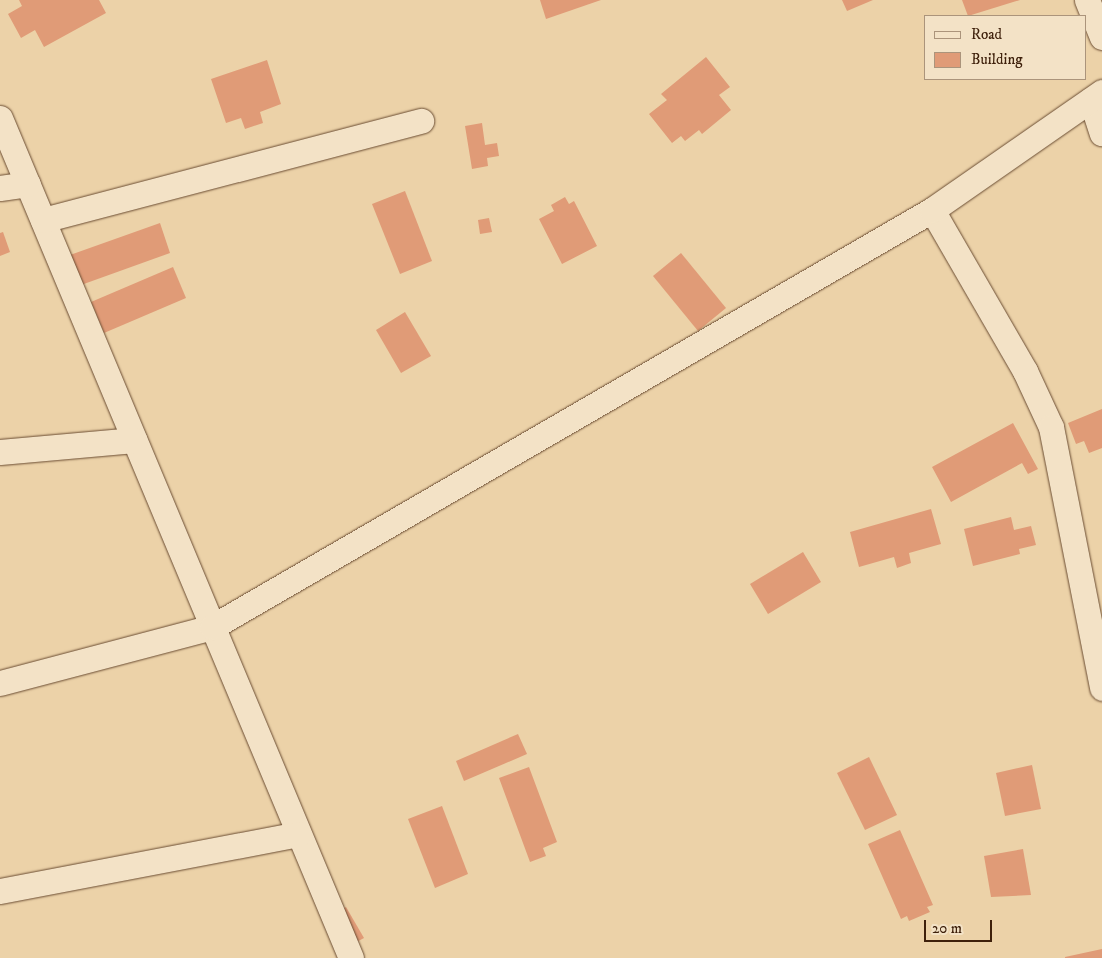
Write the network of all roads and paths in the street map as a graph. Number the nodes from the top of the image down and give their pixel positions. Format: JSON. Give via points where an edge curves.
{"nodes":[{"id":1,"x":1087,"y":0,"type":"edge"},
{"id":2,"x":1102,"y":37,"type":"edge"},
{"id":3,"x":1097,"y":96,"type":"edge"},
{"id":4,"x":0,"y":118,"type":"edge"},
{"id":5,"x":421,"y":120,"type":"dead end"},
{"id":6,"x":1102,"y":133,"type":"edge"},
{"id":7,"x":28,"y":184,"type":"junction"},
{"id":8,"x":0,"y":188,"type":"edge"},
{"id":9,"x":932,"y":210,"type":"junction"},
{"id":10,"x":43,"y":220,"type":"junction"},
{"id":11,"x":134,"y":440,"type":"junction"},
{"id":12,"x":0,"y":452,"type":"edge"},
{"id":13,"x":212,"y":627,"type":"junction"},
{"id":14,"x":0,"y":683,"type":"edge"},
{"id":15,"x":1102,"y":688,"type":"edge"},
{"id":16,"x":299,"y":834,"type":"junction"},
{"id":17,"x":0,"y":891,"type":"edge"},
{"id":18,"x":352,"y":958,"type":"edge"}],
"edges":[{"from":1,"to":2,"type":"street"},
{"from":3,"to":6,"type":"street"},
{"from":3,"to":9,"type":"street"},
{"from":4,"to":7,"type":"street"},
{"from":5,"to":10,"type":"street"},
{"from":7,"to":8,"type":"street"},
{"from":7,"to":10,"type":"street"},
{"from":9,"to":13,"type":"street"},
{"from":9,"to":15,"type":"street","via":[[1025,371],[1051,427]]},
{"from":10,"to":11,"type":"street"},
{"from":11,"to":12,"type":"street"},
{"from":11,"to":13,"type":"street"},
{"from":13,"to":14,"type":"street"},
{"from":13,"to":16,"type":"street"},
{"from":16,"to":17,"type":"street"},
{"from":16,"to":18,"type":"street"}]}
